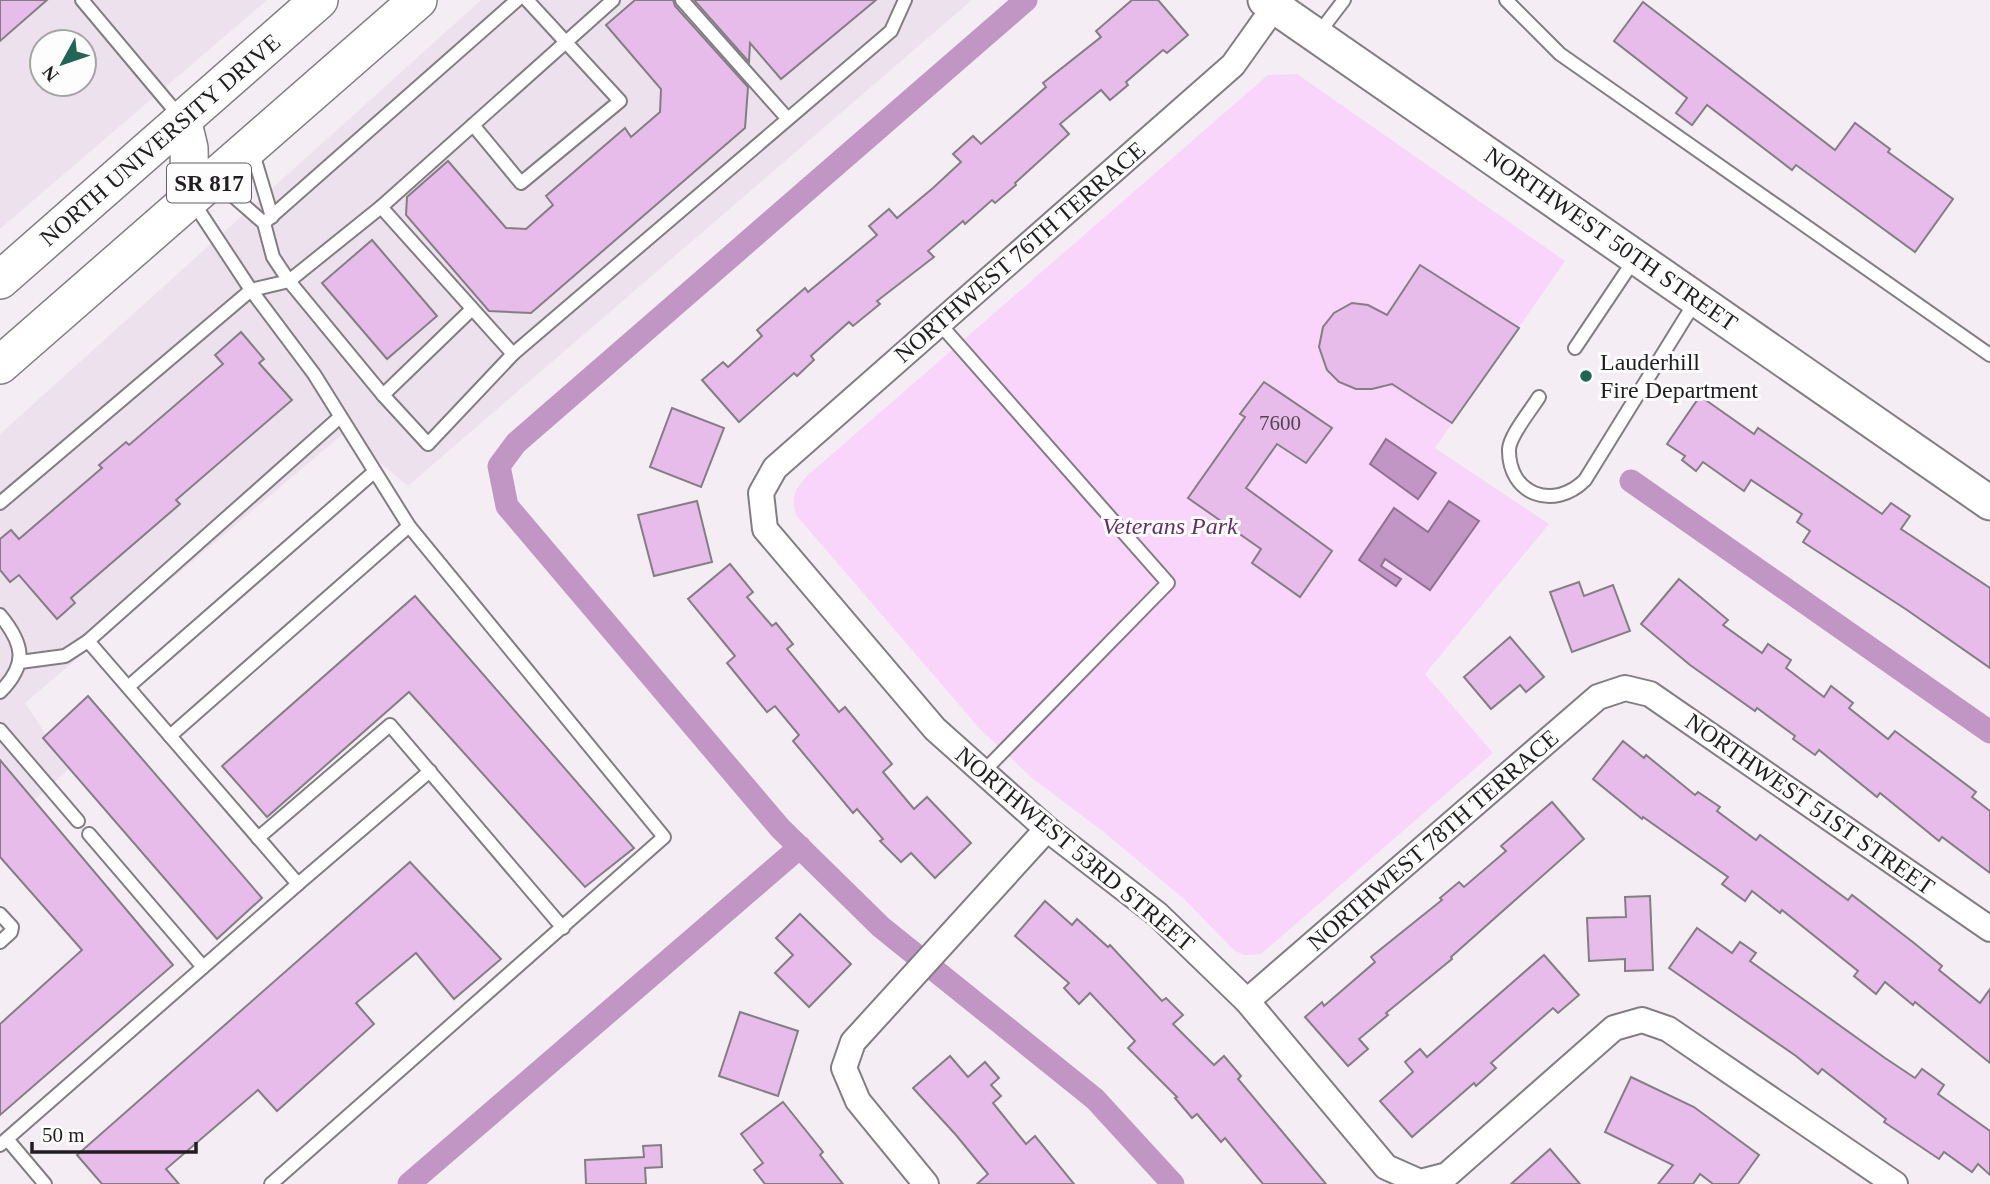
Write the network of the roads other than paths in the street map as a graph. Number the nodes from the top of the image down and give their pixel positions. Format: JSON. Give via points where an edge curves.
{"nodes":[{"id":1,"x":82,"y":0,"type":"edge"},
{"id":2,"x":319,"y":0,"type":"edge"},
{"id":3,"x":418,"y":0,"type":"edge"},
{"id":4,"x":517,"y":0,"type":"edge"},
{"id":5,"x":527,"y":0,"type":"edge"},
{"id":6,"x":613,"y":0,"type":"edge"},
{"id":7,"x":682,"y":0,"type":"edge"},
{"id":8,"x":905,"y":0,"type":"edge"},
{"id":9,"x":1344,"y":0,"type":"edge"},
{"id":10,"x":1506,"y":0,"type":"edge"},
{"id":11,"x":1270,"y":2,"type":"edge"},
{"id":12,"x":1317,"y":34,"type":"junction"},
{"id":13,"x":566,"y":41,"type":"junction"},
{"id":14,"x":787,"y":118,"type":"junction"},
{"id":15,"x":182,"y":120,"type":"junction"},
{"id":16,"x":473,"y":124,"type":"junction"},
{"id":17,"x":251,"y":146,"type":"junction"},
{"id":18,"x":202,"y":189,"type":"junction"},
{"id":19,"x":381,"y":207,"type":"junction"},
{"id":20,"x":268,"y":220,"type":"junction"},
{"id":21,"x":1636,"y":256,"type":"junction"},
{"id":22,"x":0,"y":280,"type":"edge"},
{"id":23,"x":289,"y":281,"type":"junction"},
{"id":24,"x":251,"y":290,"type":"junction"},
{"id":25,"x":1697,"y":299,"type":"junction"},
{"id":26,"x":472,"y":309,"type":"junction"},
{"id":27,"x":939,"y":323,"type":"junction"},
{"id":28,"x":1576,"y":348,"type":"dead end"},
{"id":29,"x":513,"y":354,"type":"junction"},
{"id":30,"x":1990,"y":355,"type":"edge"},
{"id":31,"x":0,"y":365,"type":"edge"},
{"id":32,"x":383,"y":395,"type":"junction"},
{"id":33,"x":1539,"y":397,"type":"dead end"},
{"id":34,"x":340,"y":417,"type":"junction"},
{"id":35,"x":374,"y":472,"type":"junction"},
{"id":36,"x":761,"y":493,"type":"joint"},
{"id":37,"x":0,"y":503,"type":"edge"},
{"id":38,"x":1990,"y":503,"type":"edge"},
{"id":39,"x":409,"y":526,"type":"junction"},
{"id":40,"x":0,"y":615,"type":"edge"},
{"id":41,"x":88,"y":641,"type":"junction"},
{"id":42,"x":20,"y":662,"type":"junction"},
{"id":43,"x":128,"y":687,"type":"junction"},
{"id":44,"x":1625,"y":688,"type":"joint"},
{"id":45,"x":0,"y":692,"type":"edge"},
{"id":46,"x":0,"y":730,"type":"edge"},
{"id":47,"x":170,"y":736,"type":"junction"},
{"id":48,"x":430,"y":771,"type":"junction"},
{"id":49,"x":982,"y":772,"type":"junction"},
{"id":50,"x":78,"y":821,"type":"dead end"},
{"id":51,"x":1047,"y":829,"type":"junction"},
{"id":52,"x":89,"y":834,"type":"dead end"},
{"id":53,"x":258,"y":838,"type":"junction"},
{"id":54,"x":298,"y":884,"type":"junction"},
{"id":55,"x":0,"y":914,"type":"edge"},
{"id":56,"x":563,"y":928,"type":"junction"},
{"id":57,"x":1990,"y":929,"type":"edge"},
{"id":58,"x":0,"y":942,"type":"edge"},
{"id":59,"x":203,"y":967,"type":"junction"},
{"id":60,"x":1247,"y":1001,"type":"junction"},
{"id":61,"x":4,"y":1142,"type":"edge"},
{"id":62,"x":45,"y":1184,"type":"edge"},
{"id":63,"x":271,"y":1184,"type":"edge"},
{"id":64,"x":926,"y":1184,"type":"edge"},
{"id":65,"x":1895,"y":1184,"type":"edge"}],
"edges":[{"from":1,"to":15,"type":"lane"},
{"from":2,"to":15,"type":"main road","name":"NORTH UNIVERSITY DRIVE","number":"SR 817"},
{"from":3,"to":17,"type":"main road","number":"SR 817"},
{"from":4,"to":20,"type":"lane"},
{"from":5,"to":13,"type":"lane"},
{"from":6,"to":13,"type":"lane"},
{"from":7,"to":14,"type":"lane"},
{"from":8,"to":14,"type":"lane","via":[[891,31]]},
{"from":9,"to":12,"type":"lane"},
{"from":10,"to":30,"type":"lane","via":[[1560,54]]},
{"from":11,"to":12,"type":"street","name":"NORTHWEST 50TH STREET"},
{"from":11,"to":27,"type":"street","name":"NORTHWEST 76TH TERRACE","via":[[1233,65]]},
{"from":12,"to":21,"type":"street","name":"NORTHWEST 50TH STREET"},
{"from":13,"to":16,"type":"lane"},
{"from":13,"to":16,"type":"lane","via":[[620,101],[521,183]]},
{"from":14,"to":29,"type":"lane"},
{"from":15,"to":18,"type":"main road"},
{"from":15,"to":22,"type":"main road","name":"NORTH UNIVERSITY DRIVE","number":"SR 817"},
{"from":16,"to":19,"type":"lane"},
{"from":17,"to":18,"type":"main road","number":"SR 817"},
{"from":17,"to":20,"type":"lane"},
{"from":18,"to":20,"type":"lane"},
{"from":18,"to":24,"type":"lane"},
{"from":18,"to":31,"type":"main road","number":"SR 817"},
{"from":19,"to":23,"type":"lane"},
{"from":19,"to":26,"type":"lane"},
{"from":20,"to":23,"type":"lane","via":[[273,257]]},
{"from":21,"to":25,"type":"street","name":"NORTHWEST 50TH STREET"},
{"from":21,"to":28,"type":"lane"},
{"from":23,"to":24,"type":"lane"},
{"from":23,"to":32,"type":"lane"},
{"from":24,"to":34,"type":"lane"},
{"from":24,"to":37,"type":"lane"},
{"from":25,"to":33,"type":"lane","via":[[1585,480],[1561,496],[1530,491],[1515,477],[1510,462],[1509,446]]},
{"from":25,"to":38,"type":"street","name":"NORTHWEST 50TH STREET"},
{"from":26,"to":29,"type":"lane"},
{"from":26,"to":32,"type":"lane"},
{"from":27,"to":36,"type":"street","name":"NORTHWEST 76TH TERRACE","via":[[775,468]]},
{"from":27,"to":49,"type":"lane","via":[[1168,583]]},
{"from":29,"to":32,"type":"lane","via":[[428,444]]},
{"from":34,"to":35,"type":"lane"},
{"from":34,"to":41,"type":"lane"},
{"from":35,"to":39,"type":"lane"},
{"from":35,"to":43,"type":"lane"},
{"from":36,"to":49,"type":"street","name":"NORTHWEST 53RD STREET","via":[[765,529],[935,729]]},
{"from":39,"to":47,"type":"lane"},
{"from":39,"to":56,"type":"lane","via":[[664,837]]},
{"from":40,"to":42,"type":"lane","via":[[14,633]]},
{"from":41,"to":42,"type":"lane","via":[[65,656]]},
{"from":41,"to":43,"type":"lane"},
{"from":42,"to":45,"type":"lane"},
{"from":43,"to":47,"type":"lane"},
{"from":44,"to":57,"type":"street","name":"NORTHWEST 51ST STREET","via":[[1650,694]]},
{"from":44,"to":60,"type":"street","name":"NORTHWEST 78TH TERRACE","via":[[1598,697]]},
{"from":46,"to":50,"type":"lane"},
{"from":47,"to":53,"type":"lane"},
{"from":48,"to":53,"type":"lane","via":[[390,725]]},
{"from":48,"to":54,"type":"lane"},
{"from":48,"to":56,"type":"lane"},
{"from":49,"to":51,"type":"street","name":"NORTHWEST 53RD STREET"},
{"from":51,"to":60,"type":"street","name":"NORTHWEST 53RD STREET","via":[[1157,914]]},
{"from":51,"to":64,"type":"street","via":[[853,1042],[844,1068],[858,1101]]},
{"from":52,"to":59,"type":"lane"},
{"from":53,"to":54,"type":"lane"},
{"from":54,"to":59,"type":"lane"},
{"from":55,"to":58,"type":"lane","via":[[12,927]]},
{"from":56,"to":63,"type":"lane"},
{"from":59,"to":61,"type":"lane"},
{"from":60,"to":65,"type":"street","name":"NORTHWEST 53RD STREET","via":[[1386,1167],[1420,1182],[1447,1175],[1614,1028],[1642,1020],[1668,1029]]},
{"from":61,"to":62,"type":"lane"}]}
